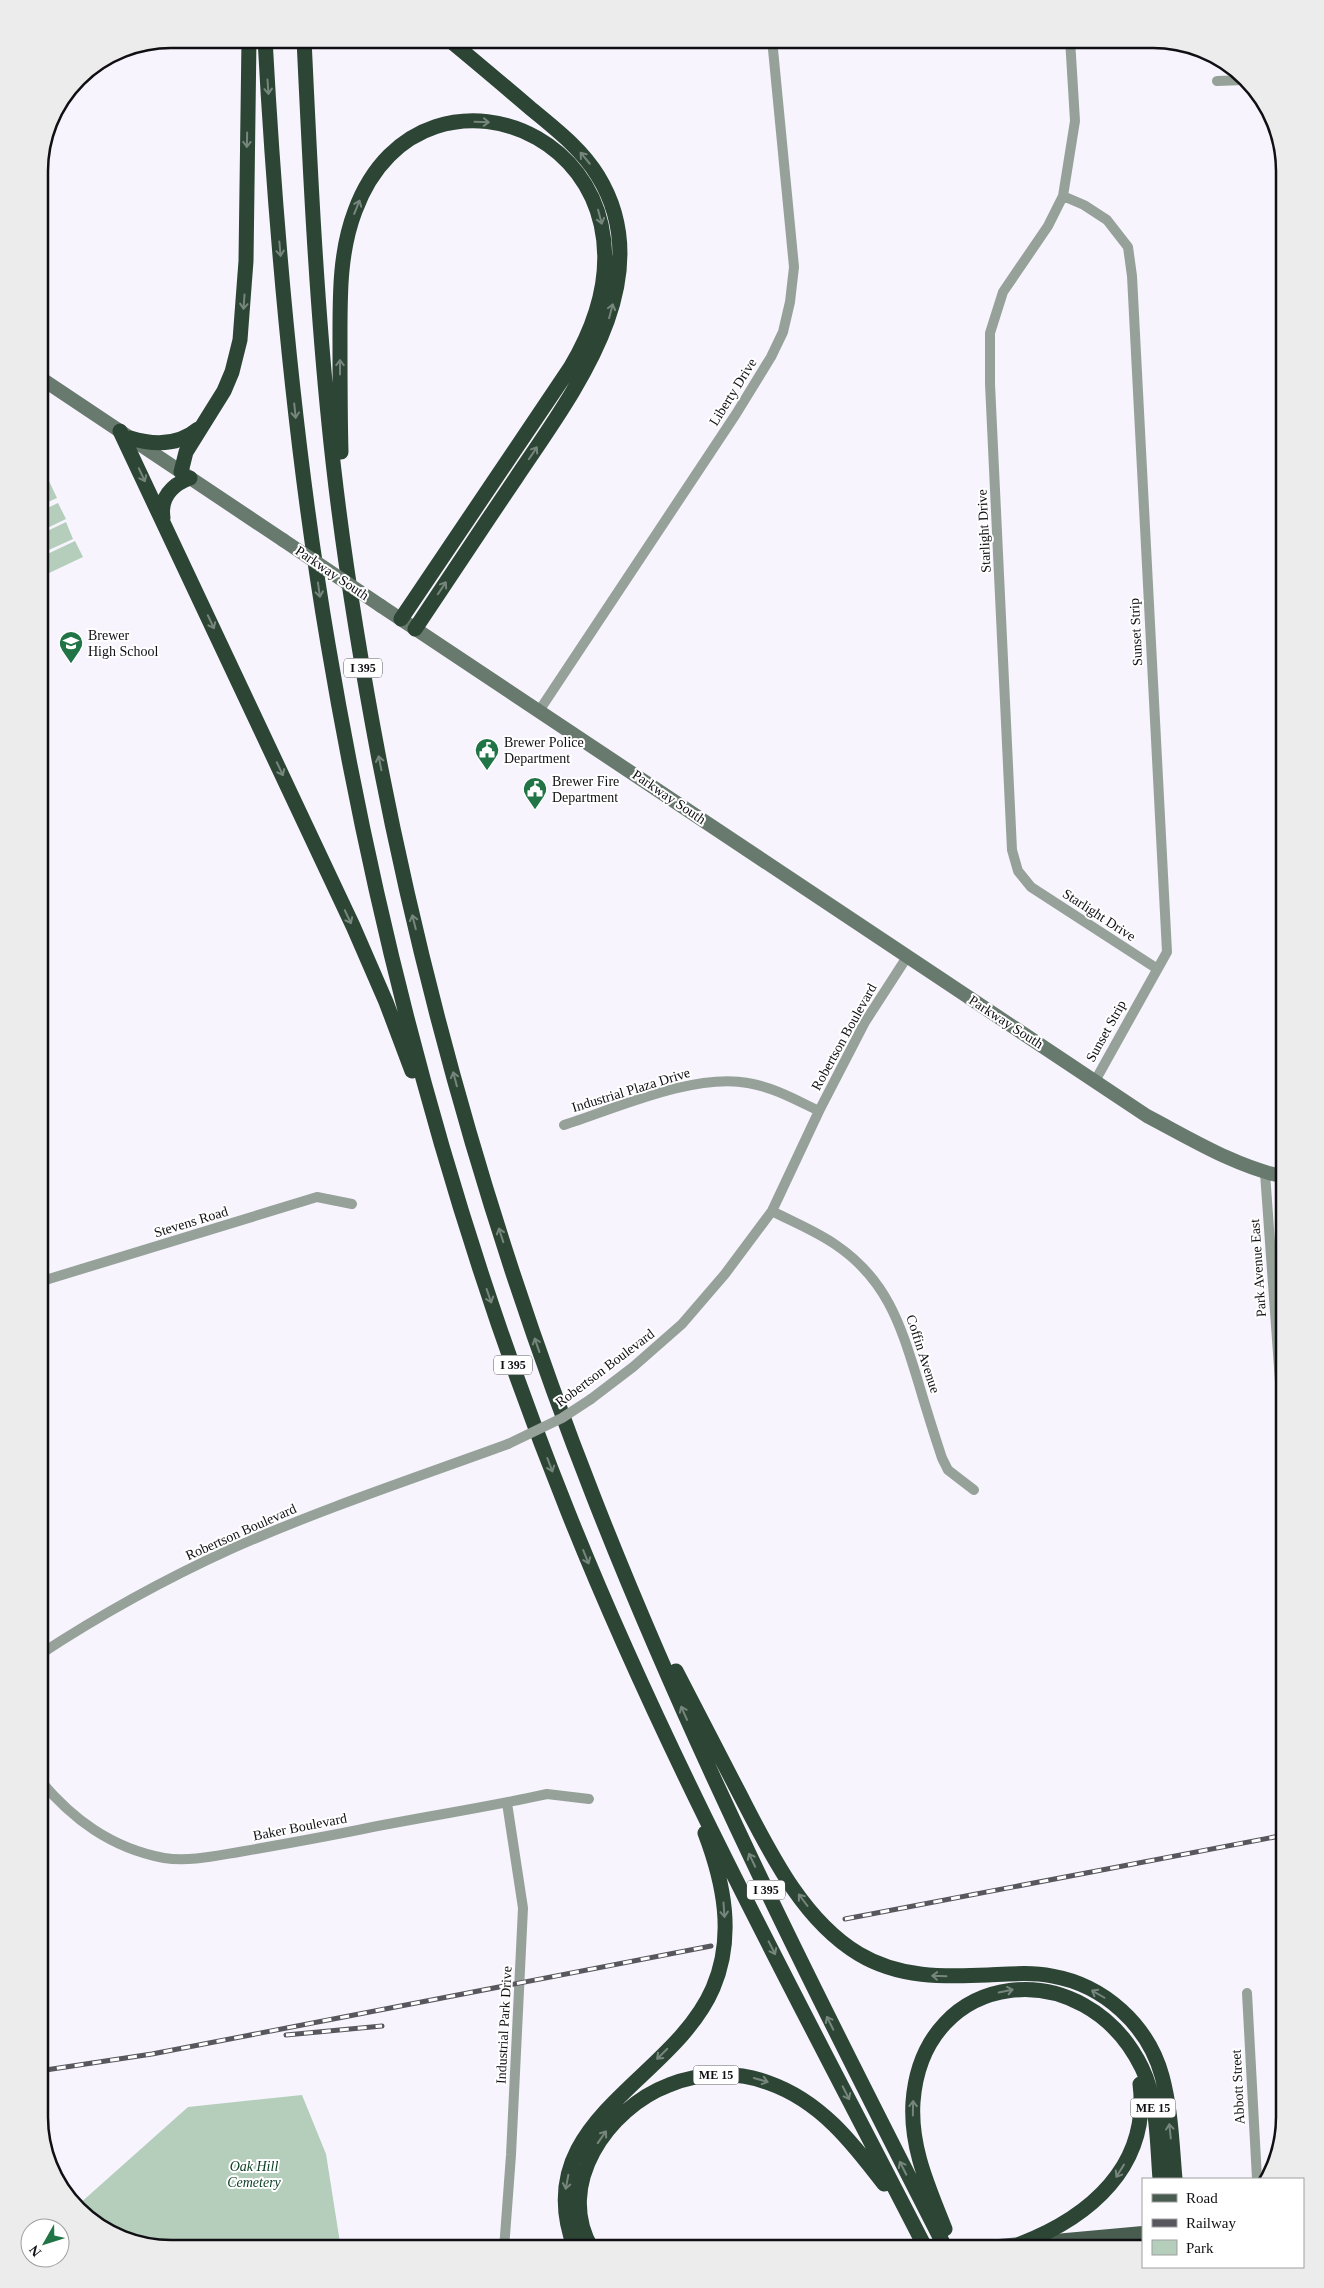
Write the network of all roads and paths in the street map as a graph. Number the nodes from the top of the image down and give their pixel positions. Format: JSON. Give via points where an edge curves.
{"nodes":[{"id":1,"x":249,"y":47,"type":"edge"},
{"id":2,"x":266,"y":47,"type":"edge"},
{"id":3,"x":304,"y":47,"type":"edge"},
{"id":4,"x":458,"y":47,"type":"edge"},
{"id":5,"x":773,"y":48,"type":"edge"},
{"id":6,"x":1071,"y":48,"type":"edge"},
{"id":7,"x":1237,"y":80,"type":"edge"},
{"id":8,"x":1217,"y":81,"type":"dead end"},
{"id":9,"x":1063,"y":196,"type":"junction"},
{"id":10,"x":48,"y":383,"type":"edge"},
{"id":11,"x":205,"y":423,"type":"junction"},
{"id":12,"x":125,"y":434,"type":"junction"},
{"id":13,"x":185,"y":475,"type":"junction"},
{"id":14,"x":165,"y":524,"type":"junction"},
{"id":15,"x":343,"y":538,"type":"junction"},
{"id":16,"x":401,"y":619,"type":"junction"},
{"id":17,"x":415,"y":629,"type":"junction"},
{"id":18,"x":540,"y":711,"type":"junction"},
{"id":19,"x":907,"y":957,"type":"junction"},
{"id":20,"x":1156,"y":968,"type":"junction"},
{"id":21,"x":1095,"y":1081,"type":"junction"},
{"id":22,"x":819,"y":1111,"type":"junction"},
{"id":23,"x":564,"y":1125,"type":"dead end"},
{"id":24,"x":1265,"y":1173,"type":"junction"},
{"id":25,"x":1276,"y":1175,"type":"edge"},
{"id":26,"x":352,"y":1204,"type":"dead end"},
{"id":27,"x":772,"y":1211,"type":"junction"},
{"id":28,"x":463,"y":1216,"type":"junction"},
{"id":29,"x":47,"y":1279,"type":"edge"},
{"id":30,"x":1276,"y":1326,"type":"edge"},
{"id":31,"x":974,"y":1490,"type":"dead end"},
{"id":32,"x":620,"y":1563,"type":"junction"},
{"id":33,"x":47,"y":1650,"type":"edge"},
{"id":34,"x":673,"y":1748,"type":"junction"},
{"id":35,"x":47,"y":1789,"type":"edge"},
{"id":36,"x":589,"y":1799,"type":"dead end"},
{"id":37,"x":507,"y":1803,"type":"junction"},
{"id":38,"x":1247,"y":1993,"type":"dead end"},
{"id":39,"x":1126,"y":2042,"type":"junction"},
{"id":40,"x":1160,"y":2178,"type":"edge"},
{"id":41,"x":1175,"y":2178,"type":"edge"},
{"id":42,"x":1257,"y":2178,"type":"edge"},
{"id":43,"x":931,"y":2208,"type":"junction"},
{"id":44,"x":910,"y":2219,"type":"junction"},
{"id":45,"x":1142,"y":2233,"type":"edge"},
{"id":46,"x":505,"y":2240,"type":"edge"},
{"id":47,"x":580,"y":2240,"type":"edge"},
{"id":48,"x":585,"y":2240,"type":"edge"},
{"id":49,"x":921,"y":2240,"type":"edge"},
{"id":50,"x":943,"y":2240,"type":"edge"},
{"id":51,"x":948,"y":2240,"type":"edge"},
{"id":52,"x":1028,"y":2240,"type":"edge"},
{"id":53,"x":1065,"y":2240,"type":"edge"}],
"edges":[{"from":1,"to":11,"type":"highway","one_way":true,"via":[[243,318],[229,381]]},
{"from":2,"to":28,"type":"highway","number":"I 395","one_way":true,"via":[[292,384],[328,649],[390,949]]},
{"from":3,"to":15,"type":"highway","number":"I 395","via":[[318,300]]},
{"from":17,"to":4,"type":"highway","one_way":true,"via":[[591,362],[610,316],[619,263],[611,203],[599,176],[556,129]]},
{"from":5,"to":18,"type":"street","name":"Liberty Drive","via":[[794,267],[783,332],[736,414]]},
{"from":6,"to":9,"type":"street","name":"Starlight Drive","via":[[1075,121]]},
{"from":7,"to":8,"type":"street"},
{"from":9,"to":20,"type":"street","name":"Sunset Strip","via":[[1107,220],[1128,247],[1132,276],[1167,952]]},
{"from":9,"to":20,"type":"street","name":"Starlight Drive","via":[[1048,226],[1002,292],[990,333],[1012,850],[1018,872],[1030,887]]},
{"from":10,"to":12,"type":"main road","name":"Parkway South"},
{"from":11,"to":12,"type":"highway","via":[[180,441],[154,443]]},
{"from":11,"to":13,"type":"highway","via":[[184,457]]},
{"from":12,"to":13,"type":"main road","name":"Parkway South"},
{"from":12,"to":14,"type":"highway","one_way":true},
{"from":13,"to":14,"type":"highway","via":[[166,496],[162,512]]},
{"from":13,"to":16,"type":"main road","name":"Parkway South","bridge":true},
{"from":14,"to":28,"type":"highway","one_way":true,"via":[[371,966],[402,1042]]},
{"from":15,"to":16,"type":"highway","one_way":true,"via":[[341,289],[346,241],[360,198],[390,156],[410,140],[433,129],[457,123],[484,122],[528,132],[567,160],[584,180],[596,204],[605,250],[598,303],[585,340],[570,368]]},
{"from":32,"to":15,"type":"highway","number":"I 395","one_way":true,"via":[[522,1300],[481,1172],[448,1052],[380,764]]},
{"from":16,"to":17,"type":"main road","name":"Parkway South"},
{"from":17,"to":18,"type":"main road","name":"Parkway South"},
{"from":18,"to":19,"type":"main road","name":"Parkway South"},
{"from":19,"to":21,"type":"main road","name":"Parkway South"},
{"from":19,"to":22,"type":"street","name":"Robertson Boulevard","via":[[865,1022]]},
{"from":20,"to":21,"type":"street","name":"Sunset Strip"},
{"from":21,"to":24,"type":"main road","name":"Parkway South","via":[[1147,1116],[1195,1142]]},
{"from":22,"to":23,"type":"street","name":"Industrial Plaza Drive","via":[[763,1087],[729,1081],[710,1082],[677,1089]]},
{"from":22,"to":27,"type":"street","name":"Robertson Boulevard"},
{"from":24,"to":25,"type":"main road","name":"Parkway South"},
{"from":24,"to":30,"type":"street","name":"Park Avenue East"},
{"from":26,"to":29,"type":"street","name":"Stevens Road","via":[[317,1197]]},
{"from":27,"to":31,"type":"street","name":"Coffin Avenue","via":[[836,1245],[878,1286],[903,1333],[942,1458],[948,1470]]},
{"from":27,"to":33,"type":"street","name":"Robertson Boulevard","bridge":true,"via":[[686,1320],[592,1400],[554,1423],[508,1444],[306,1518],[226,1552],[146,1592]]},
{"from":28,"to":34,"type":"highway","number":"I 395","one_way":true,"via":[[554,1478],[607,1605]]},
{"from":41,"to":32,"type":"highway","one_way":true,"via":[[1167,2100],[1158,2066],[1144,2036],[1113,2003],[1085,1986],[1054,1976],[939,1976],[889,1968],[850,1948],[816,1917],[760,1832]]},
{"from":43,"to":32,"type":"highway","number":"I 395","one_way":true,"via":[[818,1999],[693,1732]]},
{"from":34,"to":44,"type":"highway","number":"I 395","one_way":true},
{"from":34,"to":47,"type":"highway","one_way":true,"via":[[719,1874],[725,1918],[721,1960],[712,1989],[696,2017],[607,2109],[578,2150],[570,2167],[565,2195],[566,2222]]},
{"from":35,"to":37,"type":"street","name":"Baker Boulevard","via":[[60,1804],[120,1845],[165,1858],[189,1859]]},
{"from":36,"to":37,"type":"street","name":"Baker Boulevard","via":[[547,1794]]},
{"from":37,"to":46,"type":"street","name":"Industrial Park Drive","via":[[523,1908]]},
{"from":38,"to":42,"type":"street","name":"Abbott Street"},
{"from":39,"to":40,"type":"highway","number":"ME 15","via":[[1142,2068],[1150,2090]]},
{"from":43,"to":39,"type":"highway","number":"ME 15","one_way":true,"via":[[913,2128],[913,2098],[926,2052],[935,2036],[954,2016],[991,1995],[1017,1989],[1043,1990],[1088,2006],[1112,2025]]},
{"from":39,"to":52,"type":"highway","one_way":true,"via":[[1139,2074],[1142,2096],[1138,2130],[1127,2158],[1108,2188],[1086,2209]]},
{"from":43,"to":50,"type":"highway","number":"I 395"},
{"from":43,"to":51,"type":"highway","number":"ME 15"},
{"from":48,"to":44,"type":"highway","number":"ME 15","one_way":true,"via":[[581,2184],[590,2158],[604,2134],[623,2113],[645,2097],[670,2084],[708,2075],[751,2078],[806,2101],[843,2134]]},
{"from":44,"to":49,"type":"highway","number":"I 395"},
{"from":45,"to":53,"type":"main road"}]}
